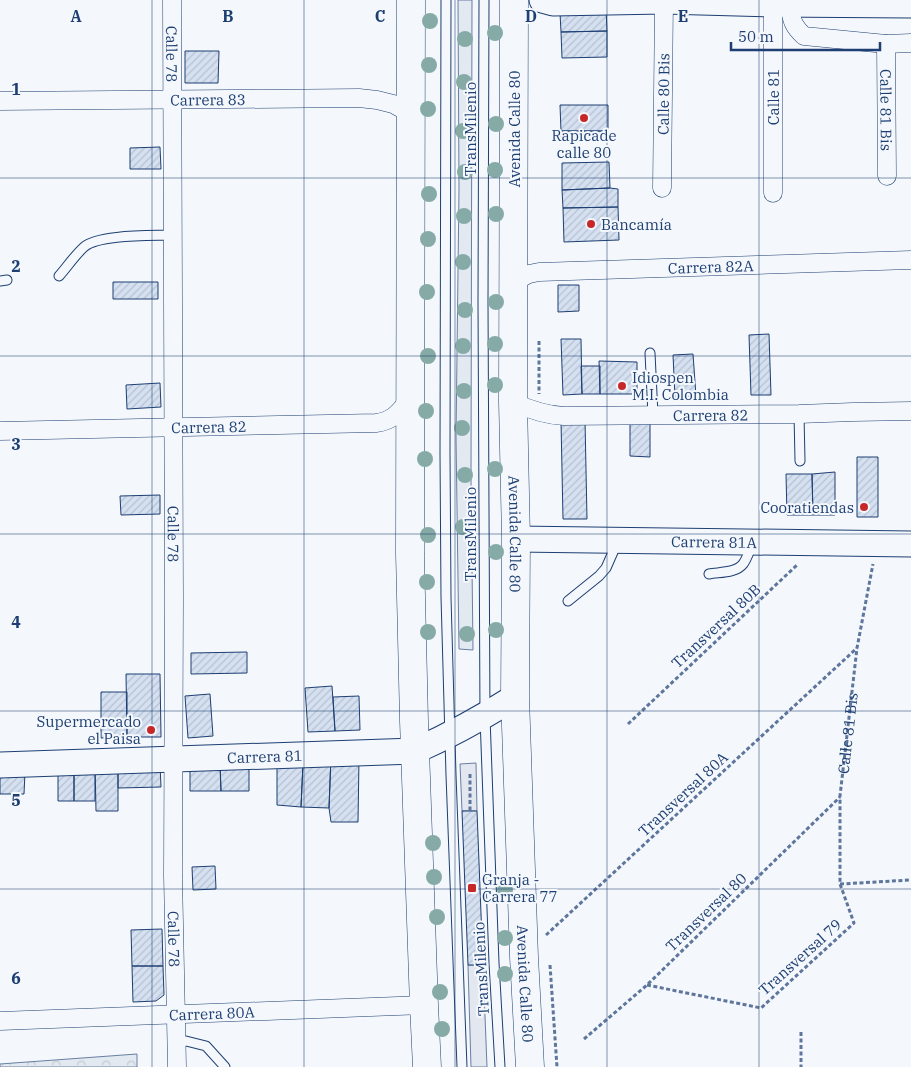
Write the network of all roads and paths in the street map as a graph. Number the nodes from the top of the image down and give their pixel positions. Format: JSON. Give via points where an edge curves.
{"nodes":[{"id":1,"x":172,"y":0,"type":"edge"},
{"id":2,"x":411,"y":0,"type":"edge"},
{"id":3,"x":446,"y":0,"type":"edge"},
{"id":4,"x":484,"y":0,"type":"edge"},
{"id":5,"x":514,"y":0,"type":"edge"},
{"id":6,"x":542,"y":0,"type":"edge"},
{"id":7,"x":664,"y":0,"type":"edge"},
{"id":8,"x":778,"y":3,"type":"edge"},
{"id":9,"x":911,"y":5,"type":"edge"},
{"id":10,"x":886,"y":44,"type":"junction"},
{"id":11,"x":911,"y":44,"type":"edge"},
{"id":12,"x":172,"y":100,"type":"junction"},
{"id":13,"x":0,"y":101,"type":"edge"},
{"id":14,"x":411,"y":114,"type":"junction"},
{"id":15,"x":887,"y":176,"type":"dead end"},
{"id":16,"x":662,"y":188,"type":"dead end"},
{"id":17,"x":773,"y":194,"type":"dead end"},
{"id":18,"x":173,"y":235,"type":"junction"},
{"id":19,"x":911,"y":260,"type":"edge"},
{"id":20,"x":58,"y":276,"type":"dead end"},
{"id":21,"x":514,"y":282,"type":"junction"},
{"id":22,"x":650,"y":353,"type":"dead end"},
{"id":23,"x":409,"y":400,"type":"junction"},
{"id":24,"x":513,"y":402,"type":"junction"},
{"id":25,"x":911,"y":411,"type":"edge"},
{"id":26,"x":799,"y":414,"type":"junction"},
{"id":27,"x":653,"y":415,"type":"junction"},
{"id":28,"x":173,"y":427,"type":"junction"},
{"id":29,"x":0,"y":431,"type":"edge"},
{"id":30,"x":800,"y":460,"type":"dead end"},
{"id":31,"x":516,"y":539,"type":"junction"},
{"id":32,"x":618,"y":540,"type":"junction"},
{"id":33,"x":753,"y":542,"type":"junction"},
{"id":34,"x":820,"y":543,"type":"junction"},
{"id":35,"x":877,"y":544,"type":"junction"},
{"id":36,"x":911,"y":544,"type":"edge"},
{"id":37,"x":709,"y":574,"type":"dead end"},
{"id":38,"x":568,"y":601,"type":"dead end"},
{"id":39,"x":857,"y":648,"type":"junction"},
{"id":40,"x":515,"y":697,"type":"junction"},
{"id":41,"x":485,"y":717,"type":"junction"},
{"id":42,"x":628,"y":724,"type":"dead end"},
{"id":43,"x":449,"y":736,"type":"junction"},
{"id":44,"x":415,"y":750,"type":"junction"},
{"id":45,"x":174,"y":758,"type":"junction"},
{"id":46,"x":0,"y":765,"type":"edge"},
{"id":47,"x":470,"y":774,"type":"dead end"},
{"id":48,"x":840,"y":796,"type":"junction"},
{"id":49,"x":470,"y":811,"type":"dead end"},
{"id":50,"x":911,"y":880,"type":"edge"},
{"id":51,"x":840,"y":884,"type":"junction"},
{"id":52,"x":854,"y":923,"type":"joint"},
{"id":53,"x":524,"y":957,"type":"junction"},
{"id":54,"x":647,"y":985,"type":"junction"},
{"id":55,"x":424,"y":1005,"type":"junction"},
{"id":56,"x":175,"y":1015,"type":"junction"},
{"id":57,"x":0,"y":1021,"type":"edge"},
{"id":58,"x":801,"y":1032,"type":"dead end"},
{"id":59,"x":584,"y":1039,"type":"dead end"},
{"id":60,"x":177,"y":1042,"type":"junction"},
{"id":61,"x":177,"y":1067,"type":"edge"},
{"id":62,"x":225,"y":1067,"type":"edge"},
{"id":63,"x":427,"y":1067,"type":"edge"},
{"id":64,"x":462,"y":1067,"type":"edge"},
{"id":65,"x":500,"y":1067,"type":"edge"},
{"id":66,"x":530,"y":1067,"type":"edge"},
{"id":67,"x":801,"y":1067,"type":"edge"}],
"edges":[{"from":1,"to":12,"type":"street","name":"Calle 78"},
{"from":2,"to":14,"type":"highway"},
{"from":3,"to":43,"type":"lane","name":"TransMilenio","via":[[445,462]]},
{"from":4,"to":41,"type":"lane","name":"TransMilenio"},
{"from":5,"to":21,"type":"highway","name":"Avenida Calle 80"},
{"from":6,"to":7,"type":"street","via":[[553,3]]},
{"from":7,"to":8,"type":"street"},
{"from":7,"to":16,"type":"street","name":"Calle 80 Bis"},
{"from":8,"to":9,"type":"street"},
{"from":8,"to":10,"type":"street","via":[[804,36]]},
{"from":8,"to":17,"type":"street","name":"Calle 81"},
{"from":10,"to":11,"type":"street"},
{"from":10,"to":15,"type":"street","name":"Calle 81 Bis"},
{"from":12,"to":13,"type":"street","name":"Carrera 83"},
{"from":12,"to":14,"type":"street","name":"Carrera 83","via":[[359,98],[394,104]]},
{"from":12,"to":18,"type":"street","name":"Calle 78"},
{"from":14,"to":23,"type":"highway"},
{"from":18,"to":20,"type":"lane","via":[[95,241],[85,246]]},
{"from":18,"to":28,"type":"street","name":"Calle 78"},
{"from":19,"to":21,"type":"street","name":"Carrera 82A","via":[[539,272]]},
{"from":21,"to":24,"type":"highway","name":"Avenida Calle 80"},
{"from":22,"to":27,"type":"lane"},
{"from":23,"to":28,"type":"street","name":"Carrera 82","via":[[396,416],[386,422]]},
{"from":23,"to":44,"type":"highway"},
{"from":24,"to":27,"type":"street","name":"Carrera 82","via":[[539,412],[564,416]]},
{"from":24,"to":31,"type":"highway","name":"Avenida Calle 80"},
{"from":25,"to":26,"type":"street","name":"Carrera 82"},
{"from":26,"to":27,"type":"street","name":"Carrera 82"},
{"from":26,"to":30,"type":"lane"},
{"from":28,"to":29,"type":"street","name":"Carrera 82"},
{"from":28,"to":45,"type":"street","name":"Calle 78"},
{"from":31,"to":32,"type":"street","name":"Carrera 81A"},
{"from":31,"to":40,"type":"highway","name":"Avenida Calle 80"},
{"from":32,"to":33,"type":"street","name":"Carrera 81A"},
{"from":32,"to":38,"type":"lane","via":[[606,568]]},
{"from":33,"to":34,"type":"street","name":"Carrera 81A"},
{"from":33,"to":37,"type":"lane","via":[[740,567]]},
{"from":34,"to":35,"type":"street","name":"Carrera 81A"},
{"from":34,"to":42,"type":"path","name":"Transversal 80B"},
{"from":35,"to":36,"type":"street","name":"Carrera 81A"},
{"from":35,"to":39,"type":"path","name":"Calle 81 Bis"},
{"from":39,"to":48,"type":"path","name":"Calle 81 Bis"},
{"from":39,"to":53,"type":"path","name":"Transversal 80A"},
{"from":40,"to":41,"type":"street","name":"Carrera 81"},
{"from":40,"to":53,"type":"highway","name":"Avenida Calle 80"},
{"from":41,"to":43,"type":"street","name":"Carrera 81"},
{"from":41,"to":65,"type":"lane","name":"TransMilenio"},
{"from":43,"to":44,"type":"street","name":"Carrera 81"},
{"from":43,"to":64,"type":"lane","name":"TransMilenio"},
{"from":44,"to":45,"type":"street","name":"Carrera 81"},
{"from":44,"to":55,"type":"highway"},
{"from":45,"to":46,"type":"street","name":"Carrera 81"},
{"from":45,"to":56,"type":"street","name":"Calle 78"},
{"from":47,"to":49,"type":"path"},
{"from":48,"to":51,"type":"path","name":"Calle 81 Bis"},
{"from":48,"to":54,"type":"path","name":"Transversal 80"},
{"from":50,"to":51,"type":"path"},
{"from":51,"to":52,"type":"path","name":"Calle 81 Bis"},
{"from":52,"to":54,"type":"path","name":"Transversal 79","via":[[761,1008]]},
{"from":53,"to":66,"type":"highway","name":"Avenida Calle 80"},
{"from":54,"to":59,"type":"path","name":"Transversal 80"},
{"from":55,"to":56,"type":"street","name":"Carrera 80A"},
{"from":55,"to":63,"type":"highway"},
{"from":56,"to":57,"type":"street","name":"Carrera 80A"},
{"from":56,"to":60,"type":"street","name":"Calle 78"},
{"from":58,"to":67,"type":"path"},
{"from":60,"to":61,"type":"street","name":"Calle 78"},
{"from":60,"to":62,"type":"lane","via":[[206,1046]]}]}
